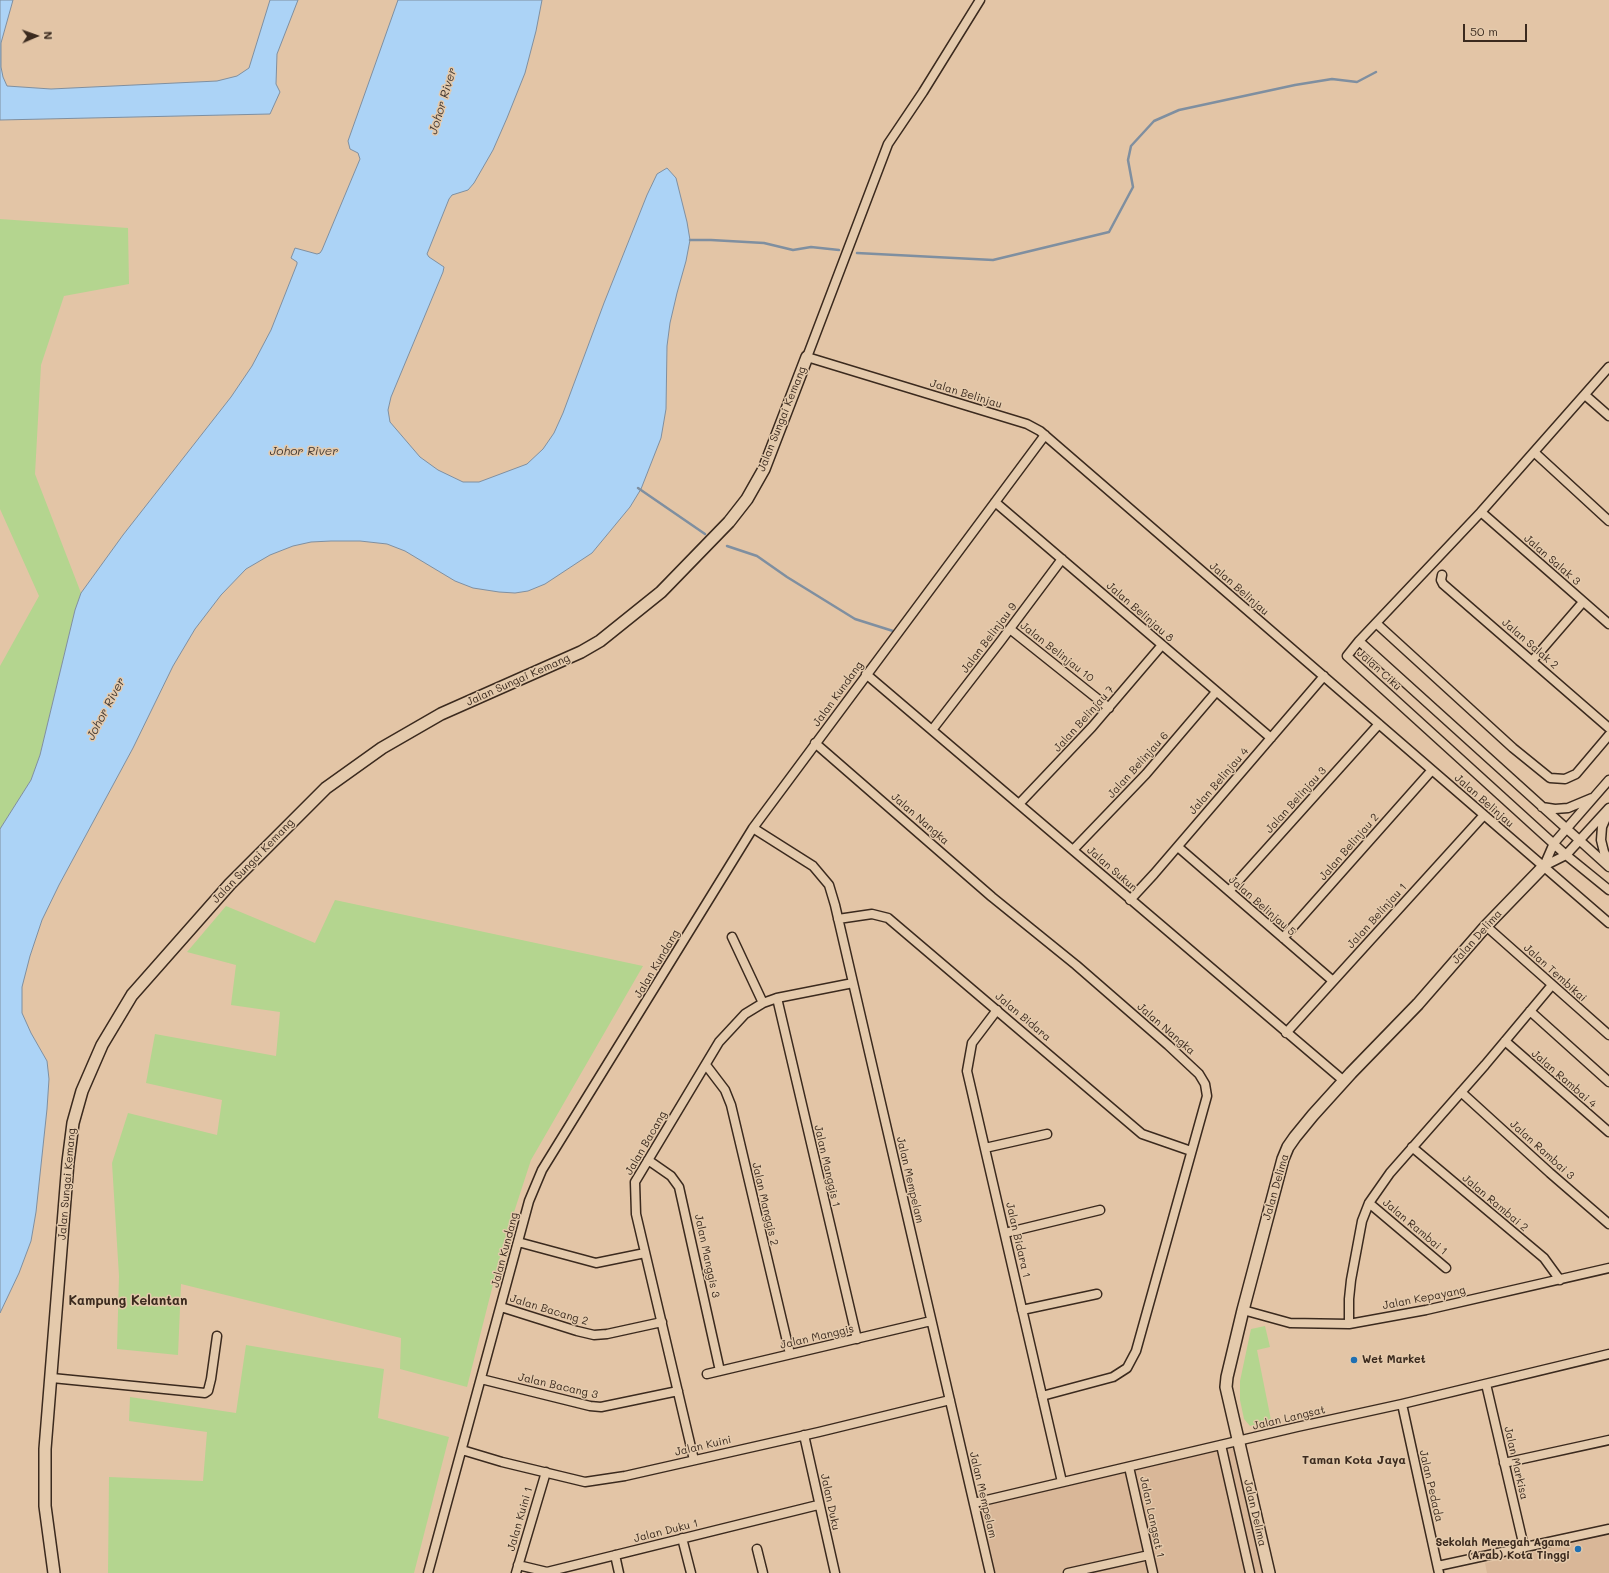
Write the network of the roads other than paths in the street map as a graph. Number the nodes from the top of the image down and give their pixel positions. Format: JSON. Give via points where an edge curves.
{"nodes":[{"id":1,"x":980,"y":0,"type":"edge"},
{"id":2,"x":807,"y":357,"type":"junction"},
{"id":3,"x":1609,"y":367,"type":"edge"},
{"id":4,"x":1585,"y":395,"type":"junction"},
{"id":5,"x":1609,"y":416,"type":"edge"},
{"id":6,"x":1045,"y":435,"type":"junction"},
{"id":7,"x":1534,"y":452,"type":"junction"},
{"id":8,"x":995,"y":502,"type":"junction"},
{"id":9,"x":1481,"y":512,"type":"junction"},
{"id":10,"x":1609,"y":521,"type":"edge"},
{"id":11,"x":1062,"y":559,"type":"junction"},
{"id":12,"x":1442,"y":575,"type":"dead end"},
{"id":13,"x":1584,"y":602,"type":"junction"},
{"id":14,"x":1376,"y":623,"type":"junction"},
{"id":15,"x":1609,"y":624,"type":"edge"},
{"id":16,"x":1010,"y":629,"type":"junction"},
{"id":17,"x":1359,"y":641,"type":"junction"},
{"id":18,"x":1162,"y":645,"type":"junction"},
{"id":19,"x":1532,"y":661,"type":"junction"},
{"id":20,"x":866,"y":674,"type":"junction"},
{"id":21,"x":1324,"y":676,"type":"junction"},
{"id":22,"x":1216,"y":692,"type":"junction"},
{"id":23,"x":1109,"y":708,"type":"junction"},
{"id":24,"x":1379,"y":724,"type":"junction"},
{"id":25,"x":1609,"y":728,"type":"edge"},
{"id":26,"x":932,"y":730,"type":"junction"},
{"id":27,"x":1609,"y":735,"type":"edge"},
{"id":28,"x":1271,"y":738,"type":"junction"},
{"id":29,"x":815,"y":743,"type":"junction"},
{"id":30,"x":1432,"y":770,"type":"junction"},
{"id":31,"x":1609,"y":780,"type":"edge"},
{"id":32,"x":1596,"y":795,"type":"junction"},
{"id":33,"x":1019,"y":804,"type":"junction"},
{"id":34,"x":1541,"y":807,"type":"junction"},
{"id":35,"x":1609,"y":809,"type":"edge"},
{"id":36,"x":1484,"y":815,"type":"junction"},
{"id":37,"x":753,"y":828,"type":"junction"},
{"id":38,"x":1566,"y":829,"type":"junction"},
{"id":39,"x":1579,"y":841,"type":"junction"},
{"id":40,"x":1554,"y":844,"type":"junction"},
{"id":41,"x":1178,"y":847,"type":"junction"},
{"id":42,"x":1073,"y":850,"type":"junction"},
{"id":43,"x":1566,"y":855,"type":"junction"},
{"id":44,"x":1609,"y":860,"type":"edge"},
{"id":45,"x":1544,"y":866,"type":"junction"},
{"id":46,"x":1609,"y":867,"type":"edge"},
{"id":47,"x":1609,"y":890,"type":"edge"},
{"id":48,"x":1229,"y":891,"type":"junction"},
{"id":49,"x":1130,"y":900,"type":"junction"},
{"id":50,"x":838,"y":919,"type":"junction"},
{"id":51,"x":1609,"y":923,"type":"edge"},
{"id":52,"x":1486,"y":926,"type":"junction"},
{"id":53,"x":732,"y":937,"type":"dead end"},
{"id":54,"x":1283,"y":938,"type":"junction"},
{"id":55,"x":1333,"y":981,"type":"junction"},
{"id":56,"x":853,"y":983,"type":"junction"},
{"id":57,"x":1552,"y":985,"type":"junction"},
{"id":58,"x":777,"y":998,"type":"junction"},
{"id":59,"x":764,"y":1003,"type":"junction"},
{"id":60,"x":997,"y":1010,"type":"junction"},
{"id":61,"x":1530,"y":1011,"type":"junction"},
{"id":62,"x":1286,"y":1033,"type":"junction"},
{"id":63,"x":1609,"y":1036,"type":"edge"},
{"id":64,"x":1505,"y":1041,"type":"junction"},
{"id":65,"x":706,"y":1065,"type":"junction"},
{"id":66,"x":1344,"y":1082,"type":"junction"},
{"id":67,"x":1609,"y":1082,"type":"edge"},
{"id":68,"x":1461,"y":1092,"type":"junction"},
{"id":69,"x":1609,"y":1132,"type":"edge"},
{"id":70,"x":1047,"y":1134,"type":"dead end"},
{"id":71,"x":1412,"y":1147,"type":"junction"},
{"id":72,"x":985,"y":1148,"type":"junction"},
{"id":73,"x":1191,"y":1151,"type":"junction"},
{"id":74,"x":648,"y":1160,"type":"junction"},
{"id":75,"x":1370,"y":1203,"type":"junction"},
{"id":76,"x":1100,"y":1210,"type":"dead end"},
{"id":77,"x":1609,"y":1224,"type":"edge"},
{"id":78,"x":1005,"y":1233,"type":"junction"},
{"id":79,"x":518,"y":1242,"type":"junction"},
{"id":80,"x":645,"y":1253,"type":"junction"},
{"id":81,"x":1446,"y":1268,"type":"dead end"},
{"id":82,"x":1609,"y":1268,"type":"edge"},
{"id":83,"x":1560,"y":1280,"type":"junction"},
{"id":84,"x":1097,"y":1294,"type":"dead end"},
{"id":85,"x":501,"y":1307,"type":"junction"},
{"id":86,"x":1022,"y":1310,"type":"junction"},
{"id":87,"x":1243,"y":1310,"type":"junction"},
{"id":88,"x":931,"y":1321,"type":"junction"},
{"id":89,"x":662,"y":1322,"type":"junction"},
{"id":90,"x":1349,"y":1324,"type":"junction"},
{"id":91,"x":217,"y":1336,"type":"dead end"},
{"id":92,"x":857,"y":1339,"type":"junction"},
{"id":93,"x":790,"y":1354,"type":"junction"},
{"id":94,"x":1609,"y":1354,"type":"edge"},
{"id":95,"x":720,"y":1371,"type":"junction"},
{"id":96,"x":707,"y":1374,"type":"dead end"},
{"id":97,"x":52,"y":1378,"type":"junction"},
{"id":98,"x":481,"y":1379,"type":"junction"},
{"id":99,"x":1486,"y":1384,"type":"junction"},
{"id":100,"x":678,"y":1391,"type":"junction"},
{"id":101,"x":1042,"y":1396,"type":"junction"},
{"id":102,"x":950,"y":1400,"type":"junction"},
{"id":103,"x":1402,"y":1404,"type":"junction"},
{"id":104,"x":804,"y":1435,"type":"junction"},
{"id":105,"x":1609,"y":1440,"type":"edge"},
{"id":106,"x":1238,"y":1441,"type":"junction"},
{"id":107,"x":1221,"y":1445,"type":"junction"},
{"id":108,"x":462,"y":1450,"type":"junction"},
{"id":109,"x":694,"y":1460,"type":"junction"},
{"id":110,"x":1504,"y":1464,"type":"junction"},
{"id":111,"x":1130,"y":1467,"type":"junction"},
{"id":112,"x":546,"y":1472,"type":"junction"},
{"id":113,"x":1062,"y":1482,"type":"junction"},
{"id":114,"x":974,"y":1503,"type":"junction"},
{"id":115,"x":818,"y":1505,"type":"junction"},
{"id":116,"x":1609,"y":1529,"type":"edge"},
{"id":117,"x":682,"y":1538,"type":"junction"},
{"id":118,"x":1524,"y":1547,"type":"junction"},
{"id":119,"x":757,"y":1549,"type":"dead end"},
{"id":120,"x":615,"y":1555,"type":"junction"},
{"id":121,"x":1149,"y":1555,"type":"junction"},
{"id":122,"x":517,"y":1569,"type":"edge"},
{"id":123,"x":1439,"y":1570,"type":"edge"},
{"id":124,"x":547,"y":1572,"type":"edge"},
{"id":125,"x":54,"y":1573,"type":"edge"},
{"id":126,"x":428,"y":1573,"type":"edge"},
{"id":127,"x":620,"y":1573,"type":"edge"},
{"id":128,"x":691,"y":1573,"type":"edge"},
{"id":129,"x":763,"y":1573,"type":"edge"},
{"id":130,"x":834,"y":1573,"type":"edge"},
{"id":131,"x":990,"y":1573,"type":"edge"},
{"id":132,"x":1068,"y":1573,"type":"edge"},
{"id":133,"x":1153,"y":1573,"type":"edge"},
{"id":134,"x":1250,"y":1573,"type":"edge"},
{"id":135,"x":1269,"y":1573,"type":"edge"}],
"edges":[{"from":1,"to":2,"type":"street","via":[[888,144]]},
{"from":2,"to":6,"type":"street","name":"Jalan Belinjau","via":[[1027,424]]},
{"from":2,"to":97,"type":"street","name":"Jalan Sungai Kemang","via":[[764,469],[747,499],[729,522],[661,592],[600,641],[581,652],[441,714],[382,748],[326,788],[230,884],[132,994],[102,1045],[82,1090],[73,1124]]},
{"from":3,"to":4,"type":"street"},
{"from":4,"to":5,"type":"street"},
{"from":4,"to":7,"type":"street"},
{"from":6,"to":8,"type":"street","name":"Jalan Kundang"},
{"from":6,"to":21,"type":"street","name":"Jalan Belinjau"},
{"from":7,"to":9,"type":"street"},
{"from":7,"to":10,"type":"street"},
{"from":8,"to":11,"type":"street","name":"Jalan Belinjau 8"},
{"from":8,"to":20,"type":"street","name":"Jalan Kundang"},
{"from":9,"to":13,"type":"street","name":"Jalan Salak 3"},
{"from":9,"to":14,"type":"street"},
{"from":11,"to":16,"type":"street","name":"Jalan Belinjau 9"},
{"from":11,"to":18,"type":"street","name":"Jalan Belinjau 8"},
{"from":12,"to":19,"type":"street","name":"Jalan Salak 2","via":[[1443,584]]},
{"from":13,"to":15,"type":"street","name":"Jalan Salak 3"},
{"from":13,"to":19,"type":"street"},
{"from":14,"to":17,"type":"street"},
{"from":14,"to":27,"type":"street","via":[[1513,748],[1550,778],[1565,779],[1576,774]]},
{"from":16,"to":23,"type":"street","name":"Jalan Belinjau 10"},
{"from":16,"to":26,"type":"street","name":"Jalan Belinjau 9"},
{"from":17,"to":34,"type":"street","name":"Jalan Ciku"},
{"from":17,"to":40,"type":"street","name":"Jalan Ciku","via":[[1346,656]]},
{"from":18,"to":22,"type":"street","name":"Jalan Belinjau 8"},
{"from":18,"to":23,"type":"street","name":"Jalan Belinjau 7"},
{"from":19,"to":25,"type":"street","name":"Jalan Salak 2"},
{"from":20,"to":26,"type":"street","name":"Jalan Sukun"},
{"from":20,"to":29,"type":"street","name":"Jalan Kundang"},
{"from":21,"to":24,"type":"street","name":"Jalan Belinjau"},
{"from":21,"to":28,"type":"street","name":"Jalan Belinjau 4"},
{"from":22,"to":28,"type":"street","name":"Jalan Belinjau 8"},
{"from":22,"to":42,"type":"street","name":"Jalan Belinjau 6","via":[[1146,774]]},
{"from":23,"to":33,"type":"street","name":"Jalan Belinjau 7"},
{"from":24,"to":30,"type":"street","name":"Jalan Belinjau"},
{"from":24,"to":48,"type":"street","name":"Jalan Belinjau 3"},
{"from":26,"to":33,"type":"street","name":"Jalan Sukun"},
{"from":28,"to":41,"type":"street","name":"Jalan Belinjau 4"},
{"from":29,"to":37,"type":"street","name":"Jalan Kundang"},
{"from":29,"to":73,"type":"street","name":"Jalan Nangka","via":[[992,897],[1076,965],[1199,1074],[1205,1084],[1206,1096]]},
{"from":30,"to":36,"type":"street","name":"Jalan Belinjau"},
{"from":30,"to":54,"type":"street","name":"Jalan Belinjau 2"},
{"from":31,"to":32,"type":"street","name":"Jalan Delima"},
{"from":32,"to":34,"type":"street","via":[[1568,808]]},
{"from":32,"to":38,"type":"street","name":"Jalan Delima"},
{"from":33,"to":42,"type":"street","name":"Jalan Sukun"},
{"from":34,"to":38,"type":"street","name":"Jalan Ciku"},
{"from":35,"to":39,"type":"street","name":"Jalan Delima"},
{"from":35,"to":44,"type":"street","via":[[1602,827],[1604,852]]},
{"from":36,"to":45,"type":"street","name":"Jalan Belinjau"},
{"from":36,"to":55,"type":"street","name":"Jalan Belinjau 1"},
{"from":37,"to":50,"type":"street","name":"Jalan Mempelam","via":[[813,866],[829,885]]},
{"from":37,"to":79,"type":"street","name":"Jalan Kundang","via":[[542,1170],[529,1201]]},
{"from":38,"to":39,"type":"street","name":"Jalan Ciku"},
{"from":38,"to":40,"type":"street","name":"Jalan Delima"},
{"from":39,"to":43,"type":"street","name":"Jalan Delima"},
{"from":39,"to":46,"type":"street","name":"Jalan Ciku"},
{"from":40,"to":43,"type":"street","name":"Jalan Ciku"},
{"from":40,"to":45,"type":"street","name":"Jalan Delima"},
{"from":41,"to":48,"type":"street","name":"Jalan Belinjau 5"},
{"from":41,"to":49,"type":"street","name":"Jalan Belinjau 4"},
{"from":42,"to":49,"type":"street","name":"Jalan Sukun"},
{"from":43,"to":45,"type":"street","name":"Jalan Delima"},
{"from":43,"to":47,"type":"street","name":"Jalan Ciku"},
{"from":45,"to":51,"type":"street","name":"Jalan Belinjau"},
{"from":45,"to":52,"type":"street","name":"Jalan Delima"},
{"from":48,"to":54,"type":"street","name":"Jalan Belinjau 5"},
{"from":49,"to":62,"type":"street","name":"Jalan Sukun"},
{"from":50,"to":56,"type":"street","name":"Jalan Mempelam"},
{"from":50,"to":60,"type":"street","name":"Jalan Bidara","via":[[872,914],[888,918]]},
{"from":52,"to":57,"type":"street","name":"Jalan Tembikai"},
{"from":52,"to":66,"type":"street","name":"Jalan Delima","via":[[1418,1004]]},
{"from":53,"to":59,"type":"street"},
{"from":54,"to":55,"type":"street","name":"Jalan Belinjau 5"},
{"from":55,"to":62,"type":"street","name":"Jalan Belinjau 1"},
{"from":56,"to":58,"type":"street","name":"Jalan Bacang"},
{"from":56,"to":88,"type":"street","name":"Jalan Mempelam"},
{"from":57,"to":61,"type":"street"},
{"from":57,"to":63,"type":"street","name":"Jalan Tembikai"},
{"from":58,"to":59,"type":"street","name":"Jalan Bacang"},
{"from":58,"to":92,"type":"street","name":"Jalan Manggis 1"},
{"from":59,"to":65,"type":"street","name":"Jalan Bacang","via":[[745,1014],[719,1042]]},
{"from":60,"to":72,"type":"street","name":"Jalan Bidara 1","via":[[972,1043],[968,1071]]},
{"from":60,"to":73,"type":"street","name":"Jalan Bidara","via":[[1142,1134]]},
{"from":61,"to":64,"type":"street"},
{"from":61,"to":67,"type":"street"},
{"from":62,"to":66,"type":"street","name":"Jalan Sukun"},
{"from":64,"to":68,"type":"street"},
{"from":64,"to":69,"type":"street","name":"Jalan Rambai 4"},
{"from":65,"to":74,"type":"street","name":"Jalan Bacang"},
{"from":65,"to":93,"type":"street","name":"Jalan Manggis 2","via":[[726,1090],[731,1105]]},
{"from":66,"to":87,"type":"street","name":"Jalan Delima","via":[[1288,1146]]},
{"from":68,"to":71,"type":"street"},
{"from":68,"to":77,"type":"street","name":"Jalan Rambai 3"},
{"from":70,"to":72,"type":"street"},
{"from":71,"to":75,"type":"street"},
{"from":71,"to":83,"type":"street","name":"Jalan Rambai 2","via":[[1544,1258]]},
{"from":72,"to":78,"type":"street","name":"Jalan Bidara 1"},
{"from":73,"to":101,"type":"street","name":"Jalan Nangka","via":[[1136,1351],[1127,1368],[1113,1377]]},
{"from":74,"to":80,"type":"street","name":"Jalan Bacang","via":[[635,1182],[636,1214]]},
{"from":74,"to":95,"type":"street","name":"Jalan Manggis 3","via":[[671,1176],[679,1187]]},
{"from":75,"to":81,"type":"street","name":"Jalan Rambai 1"},
{"from":75,"to":90,"type":"street","via":[[1362,1221],[1351,1280]]},
{"from":76,"to":78,"type":"street"},
{"from":78,"to":86,"type":"street","name":"Jalan Bidara 1"},
{"from":79,"to":80,"type":"street","via":[[596,1263]]},
{"from":79,"to":85,"type":"street","name":"Jalan Kundang"},
{"from":80,"to":89,"type":"street","name":"Jalan Bacang"},
{"from":82,"to":83,"type":"street","name":"Jalan Kepayang"},
{"from":83,"to":90,"type":"street","name":"Jalan Kepayang","via":[[1426,1310]]},
{"from":84,"to":86,"type":"street"},
{"from":85,"to":89,"type":"street","name":"Jalan Bacang 2","via":[[594,1335]]},
{"from":85,"to":98,"type":"street","name":"Jalan Kundang"},
{"from":86,"to":101,"type":"street","name":"Jalan Bidara 1"},
{"from":87,"to":90,"type":"street","name":"Jalan Kepayang","via":[[1290,1323]]},
{"from":87,"to":106,"type":"street","name":"Jalan Delima","via":[[1226,1377]]},
{"from":88,"to":92,"type":"street","name":"Jalan Manggis"},
{"from":88,"to":102,"type":"street","name":"Jalan Mempelam"},
{"from":89,"to":100,"type":"street","name":"Jalan Bacang"},
{"from":91,"to":97,"type":"street","via":[[211,1379],[205,1393]]},
{"from":92,"to":93,"type":"street","name":"Jalan Manggis"},
{"from":93,"to":95,"type":"street","name":"Jalan Manggis"},
{"from":94,"to":99,"type":"street","name":"Jalan Langsat"},
{"from":95,"to":96,"type":"street","name":"Jalan Manggis"},
{"from":97,"to":125,"type":"street","name":"Jalan Sungai Kemang","via":[[45,1449],[45,1506]]},
{"from":98,"to":100,"type":"street","name":"Jalan Bacang 3","via":[[601,1407]]},
{"from":98,"to":108,"type":"street","name":"Jalan Kundang"},
{"from":99,"to":103,"type":"street","name":"Jalan Langsat"},
{"from":99,"to":110,"type":"street","name":"Jalan Markisa"},
{"from":100,"to":109,"type":"street","name":"Jalan Bacang"},
{"from":101,"to":113,"type":"street","name":"Jalan Bidara 1"},
{"from":102,"to":104,"type":"street","name":"Jalan Kuini"},
{"from":102,"to":114,"type":"street","name":"Jalan Mempelam"},
{"from":103,"to":106,"type":"street","name":"Jalan Langsat"},
{"from":103,"to":123,"type":"street","name":"Jalan Pedada"},
{"from":104,"to":109,"type":"street","name":"Jalan Kuini"},
{"from":104,"to":115,"type":"street","name":"Jalan Duku"},
{"from":105,"to":110,"type":"street"},
{"from":106,"to":107,"type":"street","name":"Jalan Langsat"},
{"from":106,"to":135,"type":"street","name":"Jalan Delima"},
{"from":107,"to":111,"type":"street","name":"Jalan Langsat"},
{"from":107,"to":134,"type":"street","name":"Jalan Delima"},
{"from":108,"to":112,"type":"street","name":"Jalan Kuini"},
{"from":108,"to":126,"type":"street","name":"Jalan Kundang"},
{"from":109,"to":112,"type":"street","name":"Jalan Kuini","via":[[586,1482]]},
{"from":110,"to":118,"type":"street","name":"Jalan Markisa"},
{"from":111,"to":113,"type":"street","name":"Jalan Langsat"},
{"from":111,"to":121,"type":"street","name":"Jalan Langsat 1"},
{"from":112,"to":122,"type":"street","name":"Jalan Kuini 1"},
{"from":113,"to":114,"type":"street","name":"Jalan Langsat"},
{"from":114,"to":131,"type":"street","name":"Jalan Mempelam"},
{"from":115,"to":117,"type":"street","name":"Jalan Duku 1"},
{"from":115,"to":130,"type":"street","name":"Jalan Duku"},
{"from":116,"to":118,"type":"street"},
{"from":117,"to":120,"type":"street","name":"Jalan Duku 1"},
{"from":117,"to":128,"type":"street"},
{"from":118,"to":123,"type":"street"},
{"from":119,"to":129,"type":"street"},
{"from":120,"to":124,"type":"street","name":"Jalan Duku 1"},
{"from":120,"to":127,"type":"street"},
{"from":121,"to":132,"type":"street"},
{"from":121,"to":133,"type":"street","name":"Jalan Langsat 1"},
{"from":122,"to":124,"type":"street","name":"Jalan Duku 1"}]}
